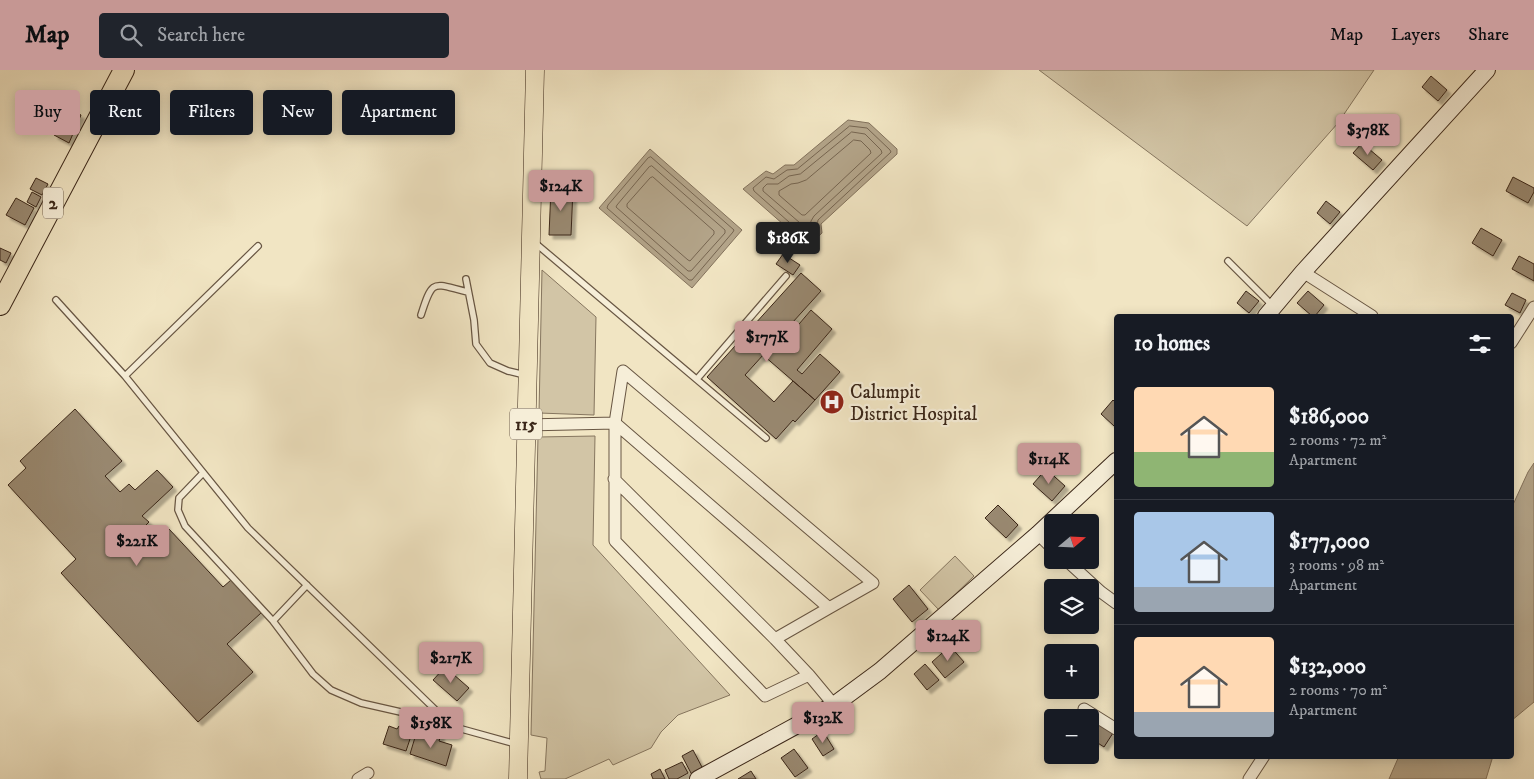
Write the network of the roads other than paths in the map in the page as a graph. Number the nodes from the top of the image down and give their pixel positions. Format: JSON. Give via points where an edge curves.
{"nodes":[{"id":1,"x":124,"y":70,"type":"edge"},
{"id":2,"x":535,"y":70,"type":"edge"},
{"id":3,"x":1487,"y":70,"type":"edge"},
{"id":4,"x":531,"y":239,"type":"junction"},
{"id":5,"x":258,"y":246,"type":"dead end"},
{"id":6,"x":1228,"y":261,"type":"dead end"},
{"id":7,"x":1303,"y":272,"type":"junction"},
{"id":8,"x":786,"y":276,"type":"dead end"},
{"id":9,"x":466,"y":279,"type":"dead end"},
{"id":10,"x":468,"y":292,"type":"junction"},
{"id":11,"x":56,"y":300,"type":"dead end"},
{"id":12,"x":0,"y":305,"type":"edge"},
{"id":13,"x":1534,"y":306,"type":"edge"},
{"id":14,"x":1270,"y":312,"type":"edge"},
{"id":15,"x":1369,"y":314,"type":"edge"},
{"id":16,"x":421,"y":315,"type":"dead end"},
{"id":17,"x":1514,"y":338,"type":"edge"},
{"id":18,"x":527,"y":375,"type":"junction"},
{"id":19,"x":125,"y":376,"type":"junction"},
{"id":20,"x":697,"y":379,"type":"junction"},
{"id":21,"x":615,"y":423,"type":"junction"},
{"id":22,"x":526,"y":425,"type":"junction"},
{"id":23,"x":766,"y":438,"type":"dead end"},
{"id":24,"x":1114,"y":463,"type":"edge"},
{"id":25,"x":203,"y":473,"type":"junction"},
{"id":26,"x":614,"y":478,"type":"junction"},
{"id":27,"x":1038,"y":534,"type":"junction"},
{"id":28,"x":1044,"y":540,"type":"edge"},
{"id":29,"x":1076,"y":569,"type":"edge"},
{"id":30,"x":307,"y":585,"type":"junction"},
{"id":31,"x":1114,"y":601,"type":"edge"},
{"id":32,"x":829,"y":608,"type":"junction"},
{"id":33,"x":273,"y":621,"type":"junction"},
{"id":34,"x":775,"y":639,"type":"junction"},
{"id":35,"x":809,"y":675,"type":"junction"},
{"id":36,"x":834,"y":705,"type":"junction"},
{"id":37,"x":1099,"y":718,"type":"edge"},
{"id":38,"x":449,"y":723,"type":"junction"},
{"id":39,"x":1114,"y":728,"type":"edge"},
{"id":40,"x":519,"y":745,"type":"junction"},
{"id":41,"x":1262,"y":759,"type":"edge"},
{"id":42,"x":518,"y":779,"type":"edge"},
{"id":43,"x":698,"y":779,"type":"edge"},
{"id":44,"x":1249,"y":779,"type":"edge"}],
"edges":[{"from":1,"to":12,"type":"highway","number":"2"},
{"from":2,"to":4,"type":"main road","number":"115"},
{"from":3,"to":7,"type":"street"},
{"from":4,"to":18,"type":"main road","number":"115"},
{"from":4,"to":20,"type":"lane"},
{"from":5,"to":19,"type":"lane"},
{"from":6,"to":14,"type":"lane"},
{"from":7,"to":14,"type":"street"},
{"from":7,"to":15,"type":"street"},
{"from":8,"to":20,"type":"lane"},
{"from":9,"to":10,"type":"lane"},
{"from":10,"to":16,"type":"lane","via":[[440,284],[432,287]]},
{"from":10,"to":18,"type":"lane","via":[[476,344],[490,363]]},
{"from":11,"to":19,"type":"lane"},
{"from":13,"to":17,"type":"street"},
{"from":18,"to":22,"type":"main road","number":"115"},
{"from":19,"to":25,"type":"lane"},
{"from":20,"to":23,"type":"lane"},
{"from":21,"to":22,"type":"street"},
{"from":21,"to":26,"type":"street"},
{"from":21,"to":32,"type":"street"},
{"from":21,"to":32,"type":"street","via":[[622,371],[872,583]]},
{"from":22,"to":40,"type":"main road","number":"115"},
{"from":24,"to":27,"type":"street"},
{"from":25,"to":30,"type":"lane","via":[[248,528]]},
{"from":25,"to":33,"type":"lane","via":[[179,498],[178,510],[185,526]]},
{"from":26,"to":34,"type":"street"},
{"from":26,"to":35,"type":"street","via":[[615,542],[764,696]]},
{"from":27,"to":28,"type":"street"},
{"from":27,"to":36,"type":"street","via":[[880,671]]},
{"from":29,"to":31,"type":"street"},
{"from":30,"to":33,"type":"lane"},
{"from":30,"to":38,"type":"lane"},
{"from":32,"to":34,"type":"street"},
{"from":33,"to":38,"type":"lane","via":[[313,674],[331,690],[361,703]]},
{"from":34,"to":35,"type":"street"},
{"from":35,"to":36,"type":"street"},
{"from":36,"to":43,"type":"street"},
{"from":37,"to":39,"type":"street"},
{"from":38,"to":40,"type":"lane"},
{"from":40,"to":42,"type":"main road","number":"115"},
{"from":41,"to":44,"type":"street"}]}
